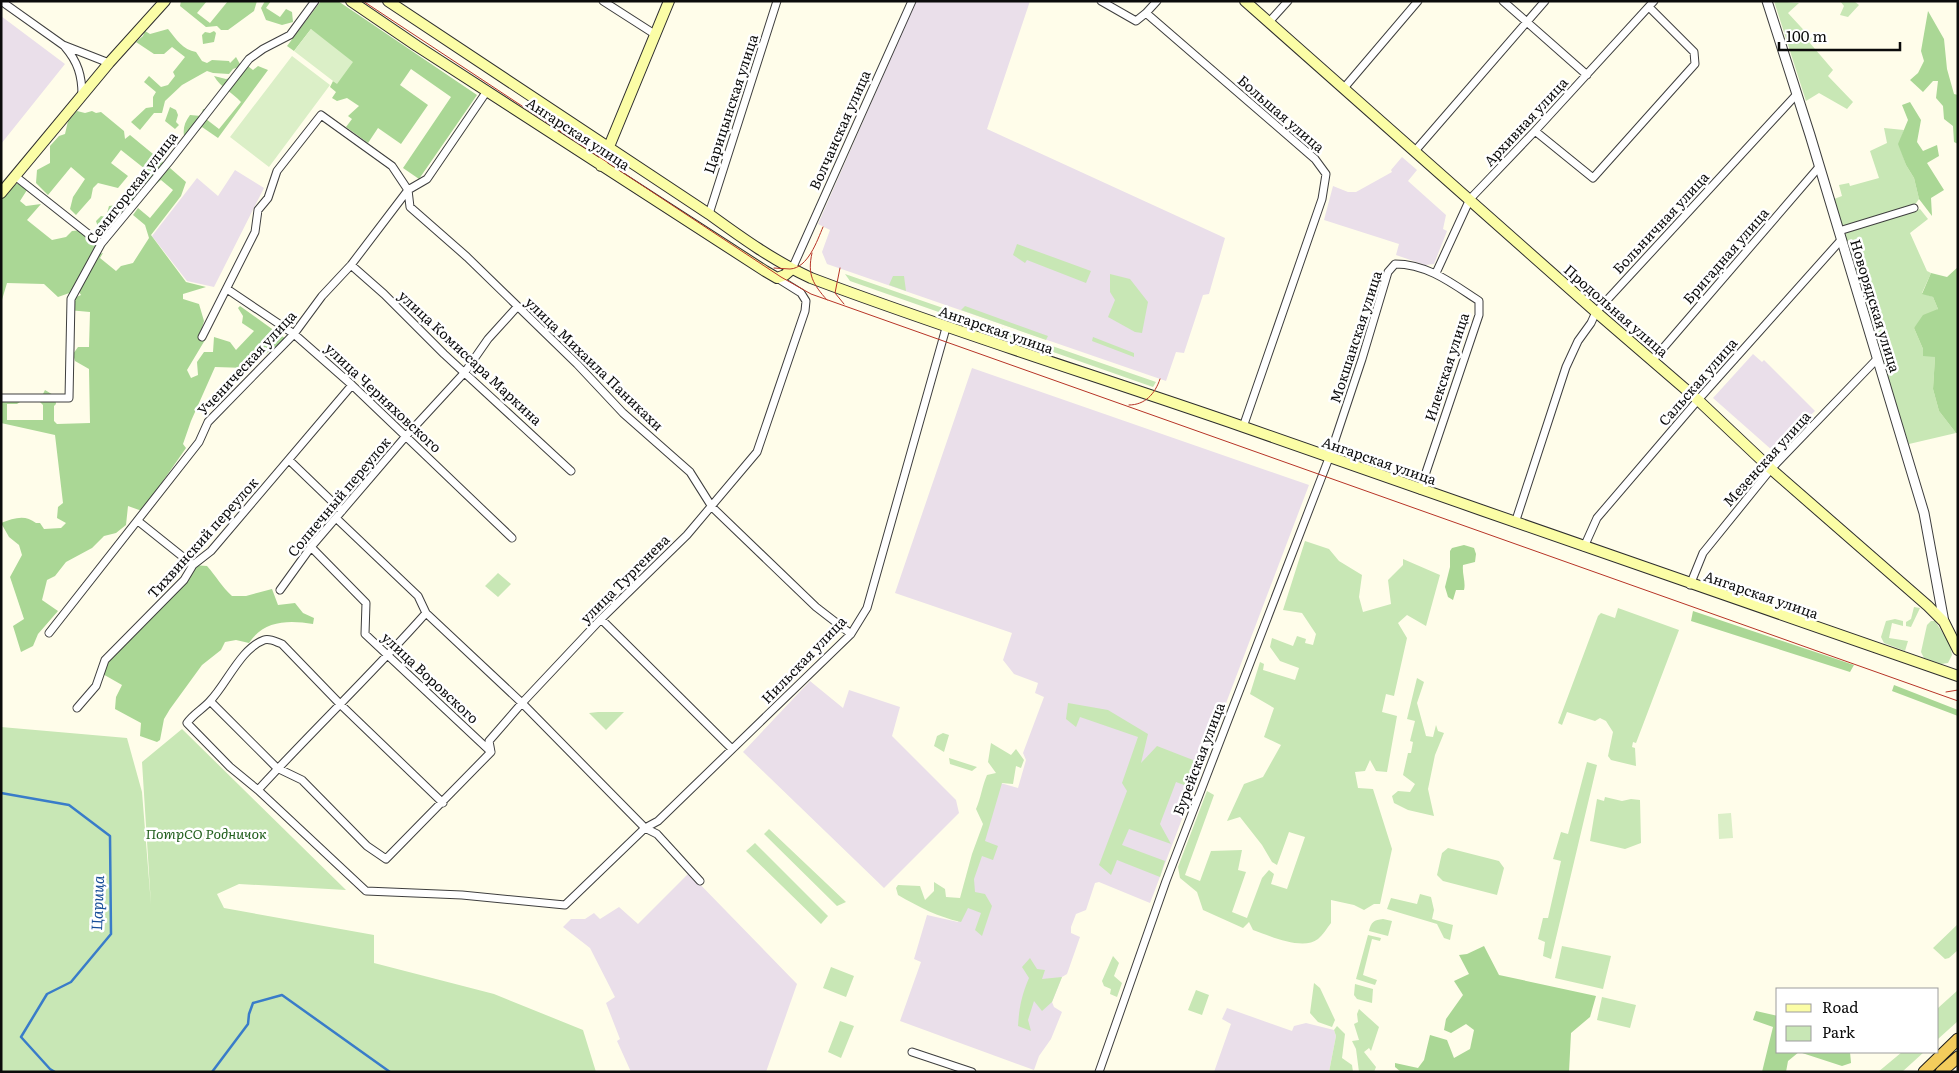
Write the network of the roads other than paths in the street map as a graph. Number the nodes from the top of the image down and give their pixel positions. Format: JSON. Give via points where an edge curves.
{"nodes":[{"id":1,"x":2,"y":1,"type":"edge"},
{"id":2,"x":165,"y":1,"type":"edge"},
{"id":3,"x":315,"y":1,"type":"edge"},
{"id":4,"x":350,"y":1,"type":"edge"},
{"id":5,"x":388,"y":1,"type":"edge"},
{"id":6,"x":603,"y":1,"type":"edge"},
{"id":7,"x":669,"y":1,"type":"edge"},
{"id":8,"x":777,"y":1,"type":"edge"},
{"id":9,"x":912,"y":1,"type":"edge"},
{"id":10,"x":1102,"y":1,"type":"edge"},
{"id":11,"x":1157,"y":1,"type":"edge"},
{"id":12,"x":1245,"y":1,"type":"edge"},
{"id":13,"x":1288,"y":1,"type":"edge"},
{"id":14,"x":1418,"y":1,"type":"edge"},
{"id":15,"x":1503,"y":1,"type":"edge"},
{"id":16,"x":1545,"y":1,"type":"edge"},
{"id":17,"x":1767,"y":1,"type":"edge"},
{"id":18,"x":1651,"y":4,"type":"edge"},
{"id":19,"x":1146,"y":13,"type":"junction"},
{"id":20,"x":1269,"y":22,"type":"junction"},
{"id":21,"x":1526,"y":22,"type":"junction"},
{"id":22,"x":656,"y":35,"type":"junction"},
{"id":23,"x":63,"y":45,"type":"junction"},
{"id":24,"x":109,"y":63,"type":"junction"},
{"id":25,"x":1587,"y":75,"type":"junction"},
{"id":26,"x":1344,"y":88,"type":"junction"},
{"id":27,"x":486,"y":91,"type":"junction"},
{"id":28,"x":1797,"y":94,"type":"junction"},
{"id":29,"x":82,"y":95,"type":"junction"},
{"id":30,"x":1535,"y":131,"type":"junction"},
{"id":31,"x":610,"y":148,"type":"junction"},
{"id":32,"x":1415,"y":151,"type":"junction"},
{"id":33,"x":601,"y":166,"type":"junction"},
{"id":34,"x":1819,"y":167,"type":"junction"},
{"id":35,"x":15,"y":176,"type":"junction"},
{"id":36,"x":408,"y":190,"type":"junction"},
{"id":37,"x":1,"y":192,"type":"edge"},
{"id":38,"x":1470,"y":199,"type":"junction"},
{"id":39,"x":1914,"y":208,"type":"dead end"},
{"id":40,"x":709,"y":214,"type":"junction"},
{"id":41,"x":1840,"y":236,"type":"junction"},
{"id":42,"x":101,"y":244,"type":"junction"},
{"id":43,"x":351,"y":265,"type":"junction"},
{"id":44,"x":1436,"y":273,"type":"junction"},
{"id":45,"x":784,"y":276,"type":"junction"},
{"id":46,"x":227,"y":289,"type":"junction"},
{"id":47,"x":517,"y":307,"type":"junction"},
{"id":48,"x":1596,"y":312,"type":"junction"},
{"id":49,"x":946,"y":328,"type":"junction"},
{"id":50,"x":294,"y":334,"type":"junction"},
{"id":51,"x":202,"y":337,"type":"dead end"},
{"id":52,"x":1877,"y":360,"type":"junction"},
{"id":53,"x":1652,"y":361,"type":"junction"},
{"id":54,"x":465,"y":372,"type":"junction"},
{"id":55,"x":352,"y":385,"type":"junction"},
{"id":56,"x":1,"y":398,"type":"edge"},
{"id":57,"x":1698,"y":400,"type":"junction"},
{"id":58,"x":1243,"y":427,"type":"junction"},
{"id":59,"x":406,"y":436,"type":"junction"},
{"id":60,"x":1329,"y":458,"type":"junction"},
{"id":61,"x":290,"y":460,"type":"junction"},
{"id":62,"x":1771,"y":469,"type":"junction"},
{"id":63,"x":572,"y":471,"type":"dead end"},
{"id":64,"x":1420,"y":490,"type":"junction"},
{"id":65,"x":712,"y":507,"type":"junction"},
{"id":66,"x":342,"y":511,"type":"junction"},
{"id":67,"x":336,"y":518,"type":"junction"},
{"id":68,"x":138,"y":521,"type":"junction"},
{"id":69,"x":1515,"y":523,"type":"junction"},
{"id":70,"x":512,"y":538,"type":"dead end"},
{"id":71,"x":1584,"y":547,"type":"junction"},
{"id":72,"x":311,"y":548,"type":"junction"},
{"id":73,"x":193,"y":565,"type":"junction"},
{"id":74,"x":1690,"y":585,"type":"junction"},
{"id":75,"x":280,"y":590,"type":"dead end"},
{"id":76,"x":426,"y":613,"type":"junction"},
{"id":77,"x":601,"y":619,"type":"junction"},
{"id":78,"x":1944,"y":622,"type":"junction"},
{"id":79,"x":49,"y":633,"type":"dead end"},
{"id":80,"x":851,"y":634,"type":"junction"},
{"id":81,"x":1958,"y":649,"type":"edge"},
{"id":82,"x":387,"y":657,"type":"junction"},
{"id":83,"x":1958,"y":676,"type":"edge"},
{"id":84,"x":210,"y":701,"type":"junction"},
{"id":85,"x":522,"y":703,"type":"junction"},
{"id":86,"x":340,"y":704,"type":"junction"},
{"id":87,"x":77,"y":708,"type":"dead end"},
{"id":88,"x":732,"y":749,"type":"junction"},
{"id":89,"x":491,"y":752,"type":"junction"},
{"id":90,"x":277,"y":768,"type":"junction"},
{"id":91,"x":258,"y":790,"type":"junction"},
{"id":92,"x":443,"y":803,"type":"junction"},
{"id":93,"x":645,"y":828,"type":"junction"},
{"id":94,"x":700,"y":880,"type":"dead end"},
{"id":95,"x":1958,"y":1039,"type":"edge"},
{"id":96,"x":912,"y":1052,"type":"dead end"},
{"id":97,"x":1958,"y":1057,"type":"edge"},
{"id":98,"x":972,"y":1072,"type":"edge"},
{"id":99,"x":1099,"y":1072,"type":"edge"},
{"id":100,"x":1924,"y":1072,"type":"edge"},
{"id":101,"x":1941,"y":1072,"type":"edge"}],
"edges":[{"from":1,"to":23,"type":"street"},
{"from":2,"to":24,"type":"main road"},
{"from":3,"to":42,"type":"street","name":"Семигорская улица","via":[[290,34],[249,59]]},
{"from":4,"to":27,"type":"main road","name":"Ангарская улица"},
{"from":5,"to":31,"type":"main road","name":"Ангарская улица"},
{"from":6,"to":22,"type":"street"},
{"from":7,"to":22,"type":"main road"},
{"from":8,"to":40,"type":"street","name":"Царицынская улица"},
{"from":9,"to":45,"type":"street","name":"Волчанская улица"},
{"from":10,"to":19,"type":"street","via":[[1136,21]]},
{"from":11,"to":19,"type":"street"},
{"from":12,"to":20,"type":"main road","name":"Продольная улица"},
{"from":13,"to":20,"type":"street"},
{"from":14,"to":26,"type":"street"},
{"from":15,"to":21,"type":"street"},
{"from":16,"to":21,"type":"street"},
{"from":17,"to":28,"type":"street","name":"Новорядская улица"},
{"from":18,"to":25,"type":"street","name":"Архивная улица"},
{"from":18,"to":30,"type":"street","via":[[1694,52],[1695,64],[1593,178]]},
{"from":19,"to":58,"type":"street","name":"Большая улица","via":[[1315,159],[1326,174],[1322,199]]},
{"from":20,"to":26,"type":"main road","name":"Продольная улица"},
{"from":21,"to":25,"type":"street"},
{"from":21,"to":32,"type":"street"},
{"from":22,"to":31,"type":"main road"},
{"from":23,"to":24,"type":"street"},
{"from":23,"to":29,"type":"street","via":[[80,68]]},
{"from":24,"to":29,"type":"main road"},
{"from":25,"to":30,"type":"street","name":"Архивная улица"},
{"from":26,"to":32,"type":"main road","name":"Продольная улица"},
{"from":27,"to":33,"type":"main road","name":"Ангарская улица"},
{"from":27,"to":36,"type":"street","name":"Ученическая улица","via":[[427,179]]},
{"from":28,"to":34,"type":"street","name":"Новорядская улица"},
{"from":28,"to":48,"type":"street","name":"Больничная улица"},
{"from":29,"to":35,"type":"main road"},
{"from":30,"to":38,"type":"street","name":"Архивная улица"},
{"from":31,"to":33,"type":"main road"},
{"from":31,"to":40,"type":"main road","name":"Ангарская улица"},
{"from":32,"to":38,"type":"main road","name":"Продольная улица"},
{"from":33,"to":45,"type":"main road","name":"Ангарская улица"},
{"from":34,"to":41,"type":"street","name":"Новорядская улица"},
{"from":34,"to":53,"type":"street","name":"Бригадная улица"},
{"from":35,"to":37,"type":"main road"},
{"from":35,"to":42,"type":"street"},
{"from":36,"to":43,"type":"street","name":"Ученическая улица"},
{"from":36,"to":46,"type":"street","name":"улица Михаила Паникахи","via":[[392,166],[321,115],[277,171],[268,198],[258,210],[255,232]]},
{"from":36,"to":47,"type":"street","name":"улица Михаила Паникахи","via":[[410,207]]},
{"from":38,"to":44,"type":"street","name":"Архивная улица"},
{"from":38,"to":48,"type":"main road","name":"Продольная улица"},
{"from":39,"to":41,"type":"street"},
{"from":40,"to":45,"type":"main road","name":"Ангарская улица"},
{"from":41,"to":52,"type":"street","name":"Новорядская улица"},
{"from":41,"to":57,"type":"street","name":"Сальская улица"},
{"from":42,"to":56,"type":"street","name":"Семигорская улица","via":[[71,299],[69,398]]},
{"from":43,"to":50,"type":"street","name":"Ученическая улица","via":[[322,296]]},
{"from":43,"to":54,"type":"street","name":"улица Комиссара Маркина"},
{"from":44,"to":60,"type":"street","name":"Мокшанская улица","via":[[1406,264],[1395,264],[1388,272]]},
{"from":44,"to":64,"type":"street","name":"Илекская улица","via":[[1479,301],[1479,315]]},
{"from":45,"to":49,"type":"main road","name":"Ангарская улица","via":[[835,287]]},
{"from":45,"to":65,"type":"street","name":"улица Тургенева","via":[[806,301],[805,311],[757,452]]},
{"from":46,"to":50,"type":"street","name":"улица Черняховского"},
{"from":46,"to":51,"type":"street"},
{"from":47,"to":54,"type":"street","name":"Солнечный переулок","via":[[488,339]]},
{"from":47,"to":65,"type":"street","name":"улица Михаила Паникахи","via":[[623,412],[690,472]]},
{"from":48,"to":53,"type":"main road","name":"Продольная улица"},
{"from":48,"to":69,"type":"street","name":"Больничная улица","via":[[1566,367]]},
{"from":49,"to":58,"type":"main road","name":"Ангарская улица"},
{"from":49,"to":80,"type":"street","name":"Нильская улица","via":[[866,608]]},
{"from":50,"to":55,"type":"street","name":"улица Черняховского"},
{"from":50,"to":68,"type":"street","name":"Ученическая улица","via":[[208,422],[199,442]]},
{"from":52,"to":62,"type":"street","name":"Мезенская улица"},
{"from":52,"to":78,"type":"street","name":"Новорядская улица","via":[[1924,513]]},
{"from":53,"to":57,"type":"main road","name":"Продольная улица"},
{"from":54,"to":59,"type":"street","name":"Солнечный переулок"},
{"from":54,"to":63,"type":"street","name":"улица Комиссара Маркина"},
{"from":55,"to":59,"type":"street","name":"улица Черняховского"},
{"from":55,"to":61,"type":"street","name":"Тихвинский переулок"},
{"from":57,"to":62,"type":"main road","name":"Продольная улица"},
{"from":57,"to":71,"type":"street","name":"Сальская улица","via":[[1597,518]]},
{"from":58,"to":60,"type":"main road","name":"Ангарская улица"},
{"from":59,"to":66,"type":"street","name":"Солнечный переулок"},
{"from":59,"to":70,"type":"street","name":"улица Черняховского"},
{"from":60,"to":64,"type":"main road","name":"Ангарская улица"},
{"from":60,"to":99,"type":"street","name":"Бурейская улица","via":[[1166,882]]},
{"from":61,"to":66,"type":"street"},
{"from":61,"to":73,"type":"street","name":"Тихвинский переулок","via":[[211,551]]},
{"from":62,"to":74,"type":"street","name":"Мезенская улица","via":[[1703,553]]},
{"from":62,"to":78,"type":"main road","name":"Продольная улица"},
{"from":64,"to":69,"type":"main road","name":"Ангарская улица"},
{"from":65,"to":77,"type":"street","name":"улица Тургенева"},
{"from":65,"to":80,"type":"street","name":"улица Михаила Паникахи","via":[[816,607]]},
{"from":66,"to":67,"type":"street","name":"Солнечный переулок"},
{"from":67,"to":72,"type":"street","name":"Солнечный переулок"},
{"from":67,"to":76,"type":"street","via":[[418,596]]},
{"from":68,"to":73,"type":"street"},
{"from":68,"to":79,"type":"street","name":"Ученическая улица"},
{"from":69,"to":71,"type":"main road","name":"Ангарская улица"},
{"from":71,"to":74,"type":"main road","name":"Ангарская улица"},
{"from":72,"to":75,"type":"street","name":"Солнечный переулок"},
{"from":72,"to":82,"type":"street","name":"улица Воровского","via":[[366,604],[365,634]]},
{"from":73,"to":87,"type":"street","name":"Тихвинский переулок","via":[[184,580],[105,660],[96,686]]},
{"from":74,"to":83,"type":"main road","name":"Ангарская улица"},
{"from":76,"to":82,"type":"street"},
{"from":76,"to":85,"type":"street"},
{"from":77,"to":85,"type":"street","name":"улица Тургенева"},
{"from":77,"to":88,"type":"street"},
{"from":78,"to":81,"type":"main road","name":"Продольная улица"},
{"from":80,"to":88,"type":"street","name":"Нильская улица"},
{"from":82,"to":86,"type":"street"},
{"from":82,"to":89,"type":"street","name":"улица Воровского"},
{"from":84,"to":86,"type":"street","via":[[253,646],[271,639],[282,644]]},
{"from":84,"to":90,"type":"street"},
{"from":84,"to":91,"type":"street","via":[[188,723],[230,767]]},
{"from":85,"to":89,"type":"street","name":"улица Тургенева","via":[[490,741]]},
{"from":85,"to":93,"type":"street"},
{"from":86,"to":90,"type":"street"},
{"from":86,"to":92,"type":"street"},
{"from":88,"to":93,"type":"street","name":"Нильская улица","via":[[658,821]]},
{"from":89,"to":92,"type":"street","name":"улица Тургенева"},
{"from":90,"to":91,"type":"street"},
{"from":90,"to":92,"type":"street","name":"улица Тургенева","via":[[302,780],[367,846],[386,859]]},
{"from":91,"to":93,"type":"street","name":"Нильская улица","via":[[366,892],[565,905]]},
{"from":93,"to":94,"type":"street","via":[[657,834]]},
{"from":95,"to":100,"type":"highway"},
{"from":96,"to":98,"type":"street"},
{"from":97,"to":101,"type":"highway"}]}
